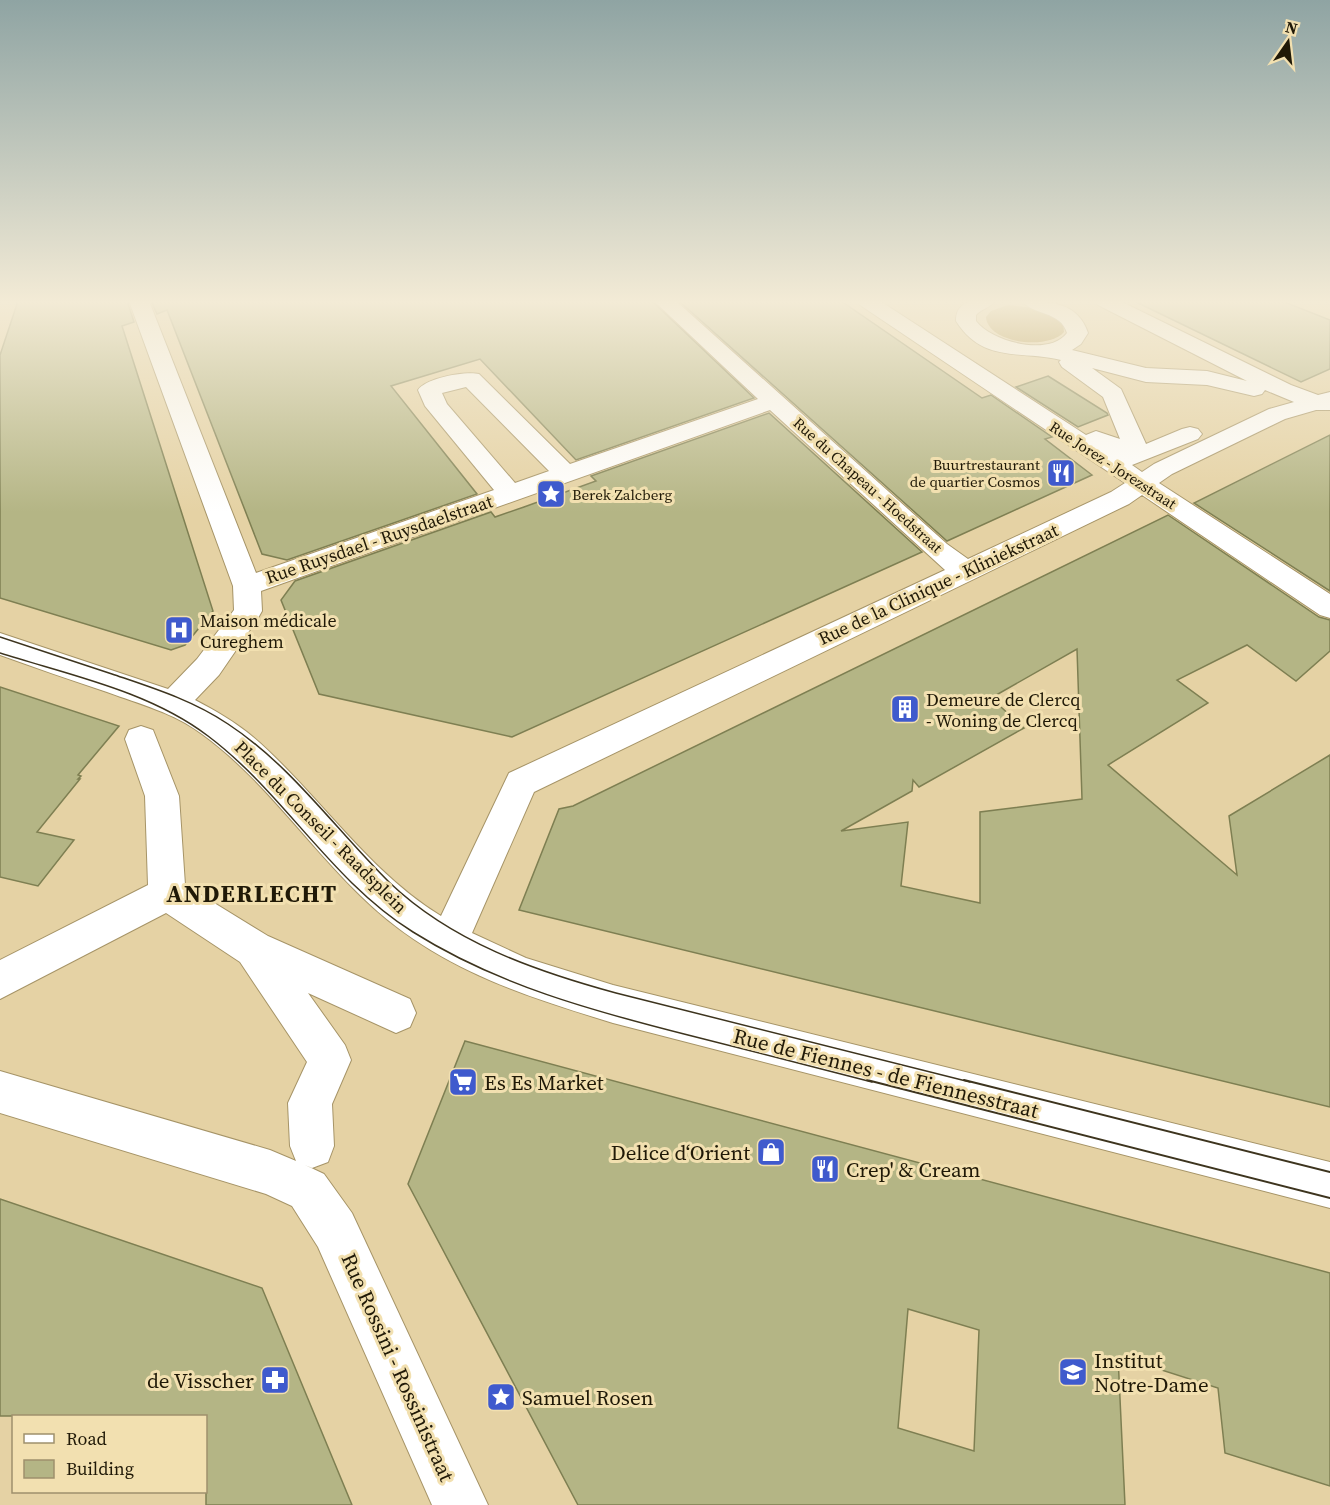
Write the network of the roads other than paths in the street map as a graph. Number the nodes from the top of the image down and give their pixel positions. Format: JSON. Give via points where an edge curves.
{"nodes":[{"id":1,"x":166,"y":371,"type":"edge"},
{"id":2,"x":742,"y":371,"type":"edge"},
{"id":3,"x":982,"y":371,"type":"edge"},
{"id":4,"x":989,"y":371,"type":"edge"},
{"id":5,"x":1083,"y":371,"type":"edge"},
{"id":6,"x":1132,"y":371,"type":"edge"},
{"id":7,"x":1245,"y":371,"type":"edge"},
{"id":8,"x":775,"y":401,"type":"junction"},
{"id":9,"x":1326,"y":404,"type":"edge"},
{"id":10,"x":1138,"y":466,"type":"junction"},
{"id":11,"x":566,"y":474,"type":"junction"},
{"id":12,"x":510,"y":493,"type":"junction"},
{"id":13,"x":966,"y":572,"type":"junction"},
{"id":14,"x":247,"y":586,"type":"junction"},
{"id":15,"x":1330,"y":608,"type":"edge"},
{"id":16,"x":0,"y":644,"type":"edge"},
{"id":17,"x":174,"y":703,"type":"junction"},
{"id":18,"x":141,"y":739,"type":"dead end"},
{"id":19,"x":167,"y":894,"type":"junction"},
{"id":20,"x":449,"y":941,"type":"junction"},
{"id":21,"x":254,"y":949,"type":"junction"},
{"id":22,"x":1,"y":980,"type":"edge"},
{"id":23,"x":396,"y":1013,"type":"dead end"},
{"id":24,"x":0,"y":1092,"type":"edge"},
{"id":25,"x":312,"y":1146,"type":"dead end"},
{"id":26,"x":1330,"y":1185,"type":"edge"},
{"id":27,"x":460,"y":1505,"type":"edge"}],
"edges":[{"from":1,"to":14,"type":"street"},
{"from":2,"to":8,"type":"street","name":"Rue du Chapeau - Hoedstraat"},
{"from":3,"to":10,"type":"street","name":"Rue Jorez - Jorezstraat"},
{"from":4,"to":10,"type":"street"},
{"from":5,"to":10,"type":"street","via":[[1113,394],[1124,423],[1095,420]]},
{"from":6,"to":10,"type":"street","via":[[1207,378],[1275,393]]},
{"from":7,"to":9,"type":"street","via":[[1283,390]]},
{"from":8,"to":11,"type":"street","name":"Rue Ruysdael - Ruysdaelstraat"},
{"from":8,"to":13,"type":"street","name":"Rue du Chapeau - Hoedstraat"},
{"from":9,"to":10,"type":"street","name":"Rue de la Clinique - Kliniekstraat","via":[[1277,414],[1163,469]]},
{"from":10,"to":13,"type":"street","name":"Rue de la Clinique - Kliniekstraat","via":[[1120,498]]},
{"from":10,"to":15,"type":"street","name":"Rue Jorez - Jorezstraat"},
{"from":11,"to":12,"type":"street","name":"Rue Ruysdael - Ruysdaelstraat"},
{"from":11,"to":12,"type":"street","name":"Rue Ruysdael - Ruysdaelstraat","via":[[471,379],[429,390],[436,406]]},
{"from":12,"to":14,"type":"street","name":"Rue Ruysdael - Ruysdaelstraat"},
{"from":13,"to":20,"type":"street","name":"Rue de la Clinique - Kliniekstraat","via":[[521,783]]},
{"from":14,"to":17,"type":"street","via":[[249,611],[208,667]]},
{"from":16,"to":17,"type":"street","name":"Place du Conseil - Raadsplein"},
{"from":17,"to":20,"type":"street","name":"Place du Conseil - Raadsplein","via":[[212,724],[242,747],[374,885],[418,922]]},
{"from":18,"to":19,"type":"street","via":[[162,796]]},
{"from":19,"to":21,"type":"street"},
{"from":19,"to":22,"type":"street"},
{"from":20,"to":26,"type":"street","name":"Rue de Fiennes - de Fiennesstraat","via":[[493,964],[562,990]]},
{"from":21,"to":23,"type":"street"},
{"from":21,"to":25,"type":"street","via":[[330,1060],[310,1103]]},
{"from":24,"to":27,"type":"street","name":"Rue Rossini - Rossinistraat","via":[[270,1173],[308,1190],[335,1230]]}]}
